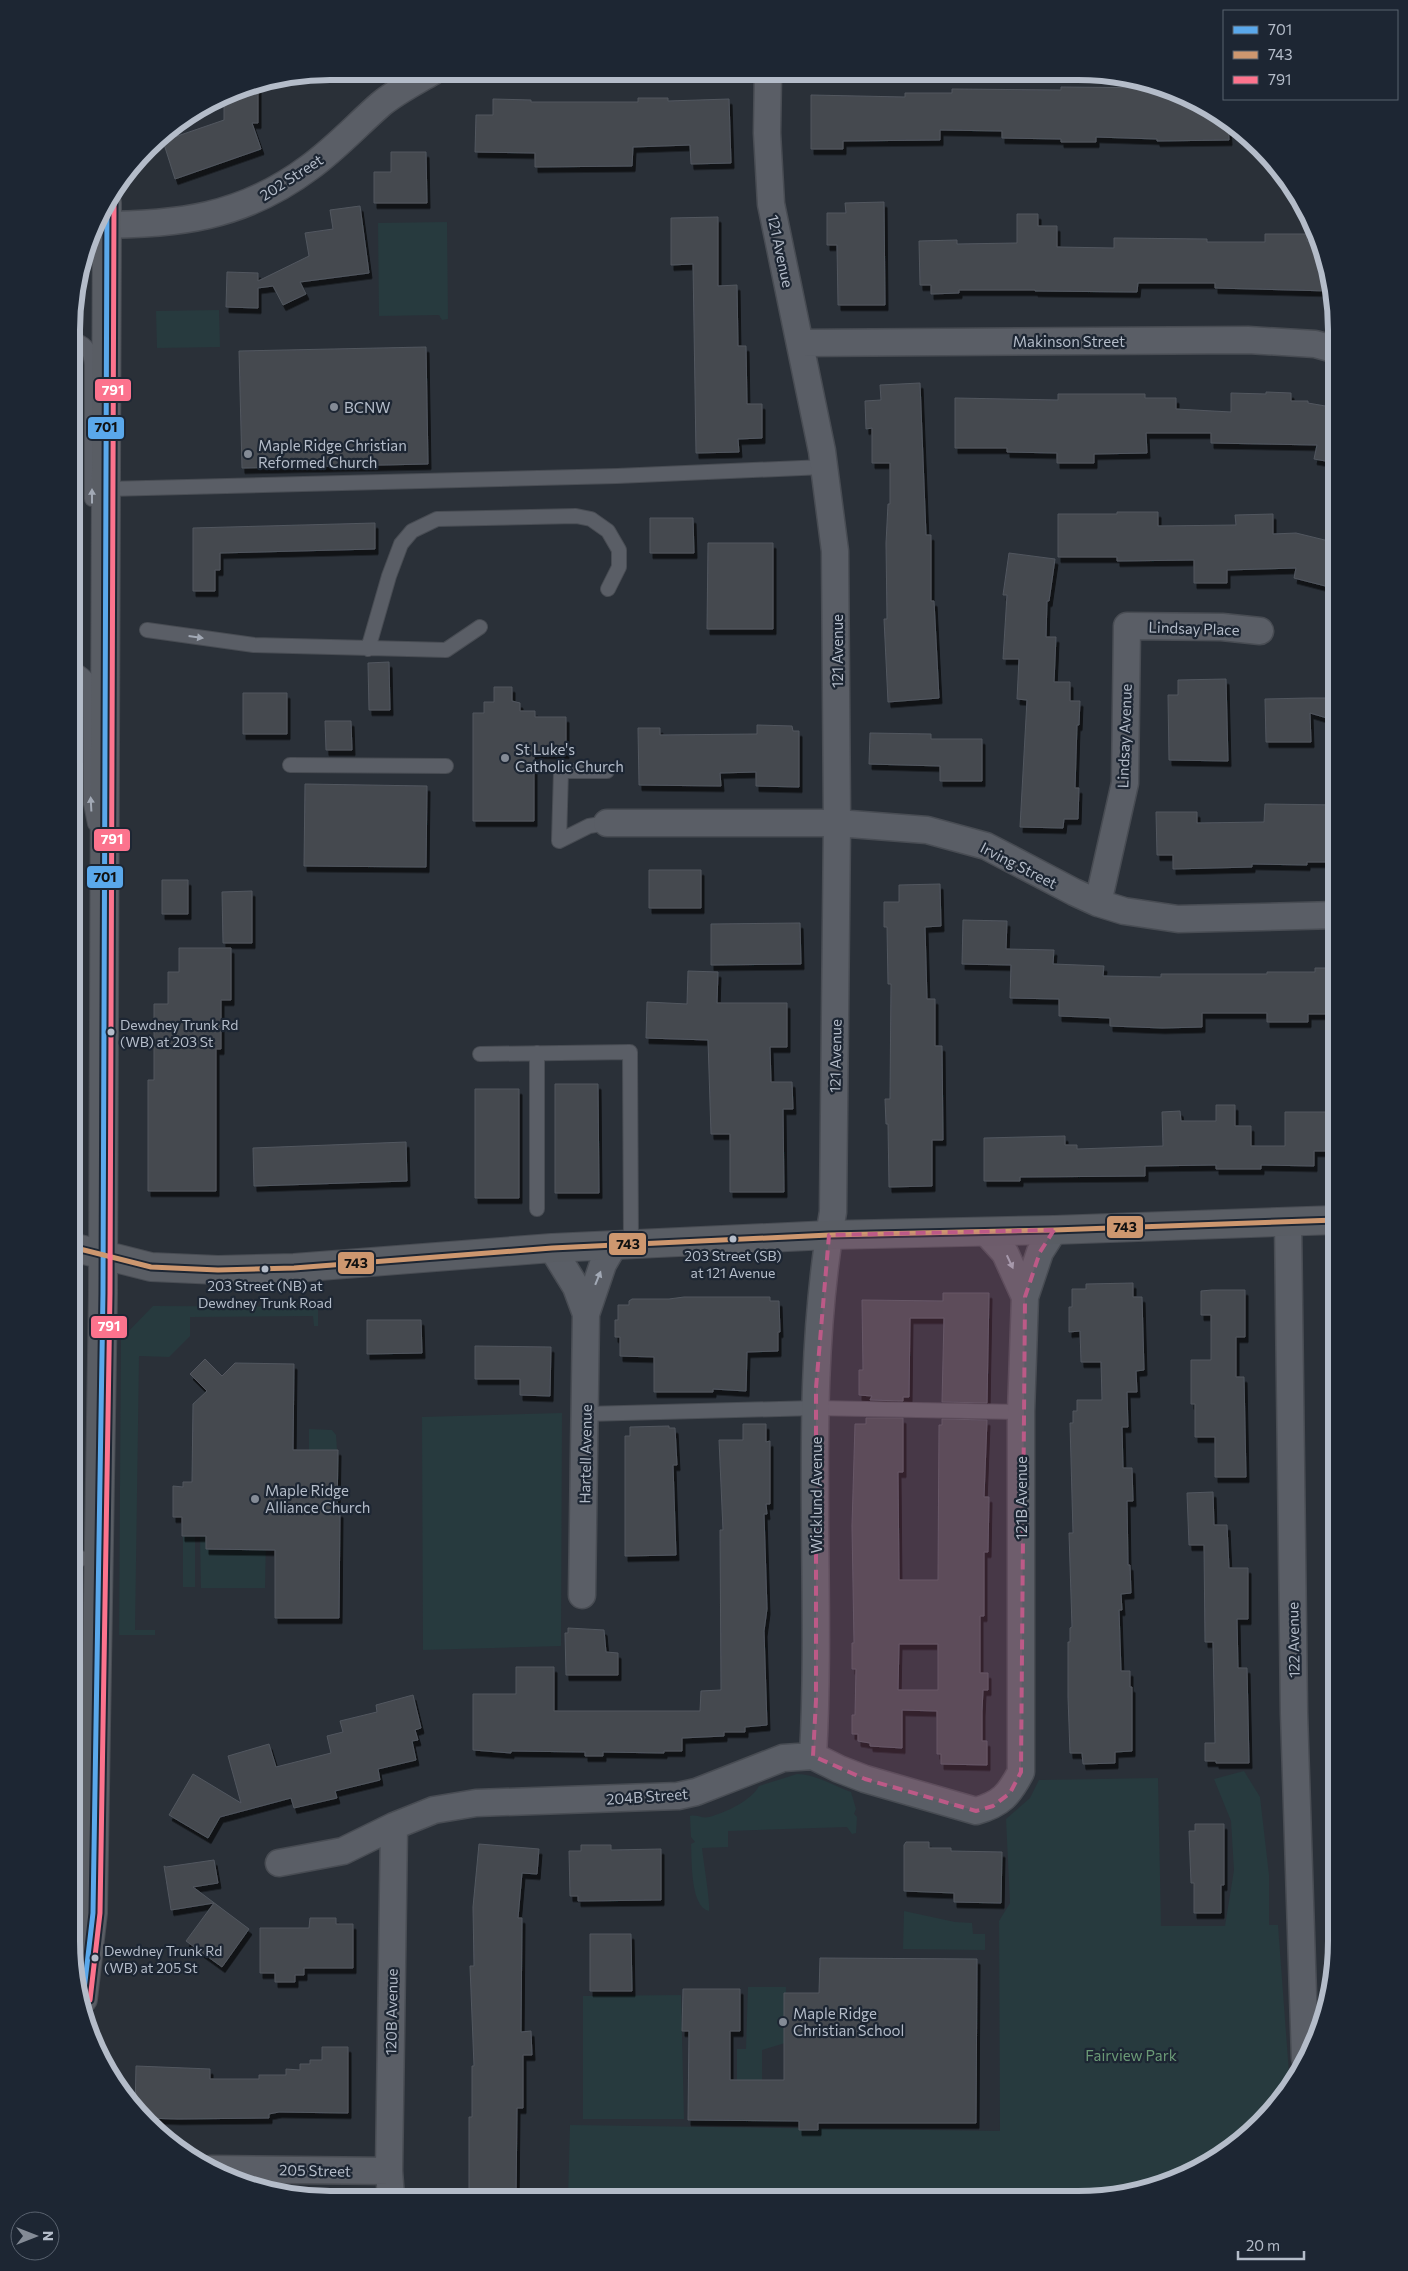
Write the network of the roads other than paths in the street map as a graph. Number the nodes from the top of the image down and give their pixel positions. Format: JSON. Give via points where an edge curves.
{"nodes":[{"id":1,"x":417,"y":80,"type":"edge"},
{"id":2,"x":768,"y":80,"type":"edge"},
{"id":3,"x":106,"y":219,"type":"edge"},
{"id":4,"x":103,"y":225,"type":"edge"},
{"id":5,"x":80,"y":342,"type":"edge"},
{"id":6,"x":800,"y":343,"type":"junction"},
{"id":7,"x":1328,"y":348,"type":"edge"},
{"id":8,"x":824,"y":467,"type":"junction"},
{"id":9,"x":107,"y":490,"type":"junction"},
{"id":10,"x":107,"y":560,"type":"junction"},
{"id":11,"x":608,"y":589,"type":"dead end"},
{"id":12,"x":1128,"y":626,"type":"joint"},
{"id":13,"x":480,"y":627,"type":"dead end"},
{"id":14,"x":148,"y":630,"type":"dead end"},
{"id":15,"x":1260,"y":631,"type":"dead end"},
{"id":16,"x":368,"y":649,"type":"junction"},
{"id":17,"x":80,"y":672,"type":"edge"},
{"id":18,"x":290,"y":765,"type":"dead end"},
{"id":19,"x":446,"y":766,"type":"dead end"},
{"id":20,"x":607,"y":771,"type":"dead end"},
{"id":21,"x":607,"y":823,"type":"joint"},
{"id":22,"x":837,"y":823,"type":"junction"},
{"id":23,"x":106,"y":850,"type":"junction"},
{"id":24,"x":1098,"y":903,"type":"junction"},
{"id":25,"x":1328,"y":915,"type":"edge"},
{"id":26,"x":537,"y":1053,"type":"junction"},
{"id":27,"x":480,"y":1054,"type":"dead end"},
{"id":28,"x":537,"y":1209,"type":"dead end"},
{"id":29,"x":1328,"y":1220,"type":"edge"},
{"id":30,"x":1288,"y":1222,"type":"junction"},
{"id":31,"x":1054,"y":1230,"type":"junction"},
{"id":32,"x":986,"y":1232,"type":"junction"},
{"id":33,"x":829,"y":1235,"type":"junction"},
{"id":34,"x":622,"y":1244,"type":"junction"},
{"id":35,"x":552,"y":1248,"type":"junction"},
{"id":36,"x":80,"y":1250,"type":"edge"},
{"id":37,"x":103,"y":1256,"type":"junction"},
{"id":38,"x":1025,"y":1298,"type":"junction"},
{"id":39,"x":586,"y":1314,"type":"junction"},
{"id":40,"x":815,"y":1408,"type":"junction"},
{"id":41,"x":1021,"y":1412,"type":"junction"},
{"id":42,"x":586,"y":1414,"type":"junction"},
{"id":43,"x":85,"y":1559,"type":"edge"},
{"id":44,"x":582,"y":1595,"type":"dead end"},
{"id":45,"x":813,"y":1756,"type":"junction"},
{"id":46,"x":394,"y":1826,"type":"junction"},
{"id":47,"x":279,"y":1863,"type":"dead end"},
{"id":48,"x":84,"y":1987,"type":"edge"},
{"id":49,"x":1305,"y":2046,"type":"edge"},
{"id":50,"x":228,"y":2169,"type":"edge"},
{"id":51,"x":389,"y":2171,"type":"junction"},
{"id":52,"x":390,"y":2191,"type":"edge"}],
"edges":[{"from":1,"to":3,"type":"street","name":"202 Street","via":[[401,89],[311,167],[268,196],[194,220],[143,226]]},
{"from":2,"to":6,"type":"street","name":"121 Avenue","via":[[771,204]]},
{"from":4,"to":9,"type":"main road"},
{"from":10,"to":5,"type":"lane","one_way":true,"via":[[92,519],[92,359],[86,346]]},
{"from":6,"to":7,"type":"street","name":"Makinson Street","via":[[1248,340]]},
{"from":6,"to":8,"type":"street","name":"121 Avenue"},
{"from":8,"to":9,"type":"lane"},
{"from":8,"to":22,"type":"street","name":"121 Avenue","via":[[835,551],[837,599]]},
{"from":9,"to":10,"type":"main road"},
{"from":10,"to":23,"type":"main road"},
{"from":11,"to":16,"type":"lane","via":[[620,567],[619,550],[608,531],[591,519],[576,516],[437,519],[412,531],[401,544]]},
{"from":12,"to":15,"type":"street","name":"Lindsay Place","via":[[1222,627]]},
{"from":12,"to":24,"type":"street","name":"Lindsay Avenue","via":[[1125,783]]},
{"from":13,"to":16,"type":"lane","via":[[446,650]]},
{"from":14,"to":16,"type":"lane","one_way":true,"via":[[254,645]]},
{"from":23,"to":17,"type":"lane","one_way":true,"via":[[92,812],[90,687],[89,681]]},
{"from":18,"to":19,"type":"lane"},
{"from":20,"to":21,"type":"lane","via":[[560,771],[559,841],[590,826]]},
{"from":21,"to":22,"type":"street","name":"Irving Street"},
{"from":22,"to":24,"type":"street","name":"Irving Street","via":[[926,830],[963,838],[1007,856]]},
{"from":22,"to":33,"type":"street","name":"121 Avenue","via":[[833,1212]]},
{"from":23,"to":37,"type":"main road"},
{"from":24,"to":25,"type":"street","name":"Irving Street","via":[[1124,911],[1178,919]]},
{"from":26,"to":27,"type":"lane"},
{"from":26,"to":28,"type":"lane"},
{"from":26,"to":34,"type":"lane","via":[[630,1052]]},
{"from":29,"to":30,"type":"main road"},
{"from":30,"to":31,"type":"main road"},
{"from":30,"to":49,"type":"street","name":"122 Avenue","via":[[1294,1713]]},
{"from":31,"to":32,"type":"main road"},
{"from":31,"to":38,"type":"street","name":"121B Avenue","via":[[1040,1252]]},
{"from":32,"to":33,"type":"main road"},
{"from":32,"to":38,"type":"street","one_way":true,"via":[[1006,1253]]},
{"from":33,"to":34,"type":"main road"},
{"from":33,"to":40,"type":"street","name":"Wicklund Avenue"},
{"from":34,"to":35,"type":"main road"},
{"from":39,"to":34,"type":"street","name":"Hartell Avenue","one_way":true,"via":[[603,1264]]},
{"from":35,"to":37,"type":"main road","via":[[294,1268],[227,1270],[151,1267]]},
{"from":35,"to":39,"type":"street","name":"Hartell Avenue","via":[[576,1287]]},
{"from":36,"to":37,"type":"main road"},
{"from":37,"to":43,"type":"main road"},
{"from":38,"to":41,"type":"street","name":"121B Avenue"},
{"from":39,"to":42,"type":"street","name":"Hartell Avenue"},
{"from":40,"to":41,"type":"lane"},
{"from":40,"to":42,"type":"lane"},
{"from":40,"to":45,"type":"street","name":"Wicklund Avenue","via":[[816,1700]]},
{"from":41,"to":45,"type":"street","name":"121B Avenue","via":[[1021,1772],[1010,1793],[993,1806],[976,1811],[865,1779]]},
{"from":42,"to":44,"type":"street","name":"Hartell Avenue"},
{"from":43,"to":48,"type":"main road","via":[[93,1913]]},
{"from":45,"to":46,"type":"street","name":"204B Street","via":[[783,1758],[678,1796],[476,1803],[434,1810]]},
{"from":46,"to":47,"type":"street","name":"204B Street","via":[[343,1850]]},
{"from":46,"to":51,"type":"street","name":"120B Avenue"},
{"from":50,"to":51,"type":"street","name":"205 Street"},
{"from":51,"to":52,"type":"street","name":"120B Avenue"}]}
